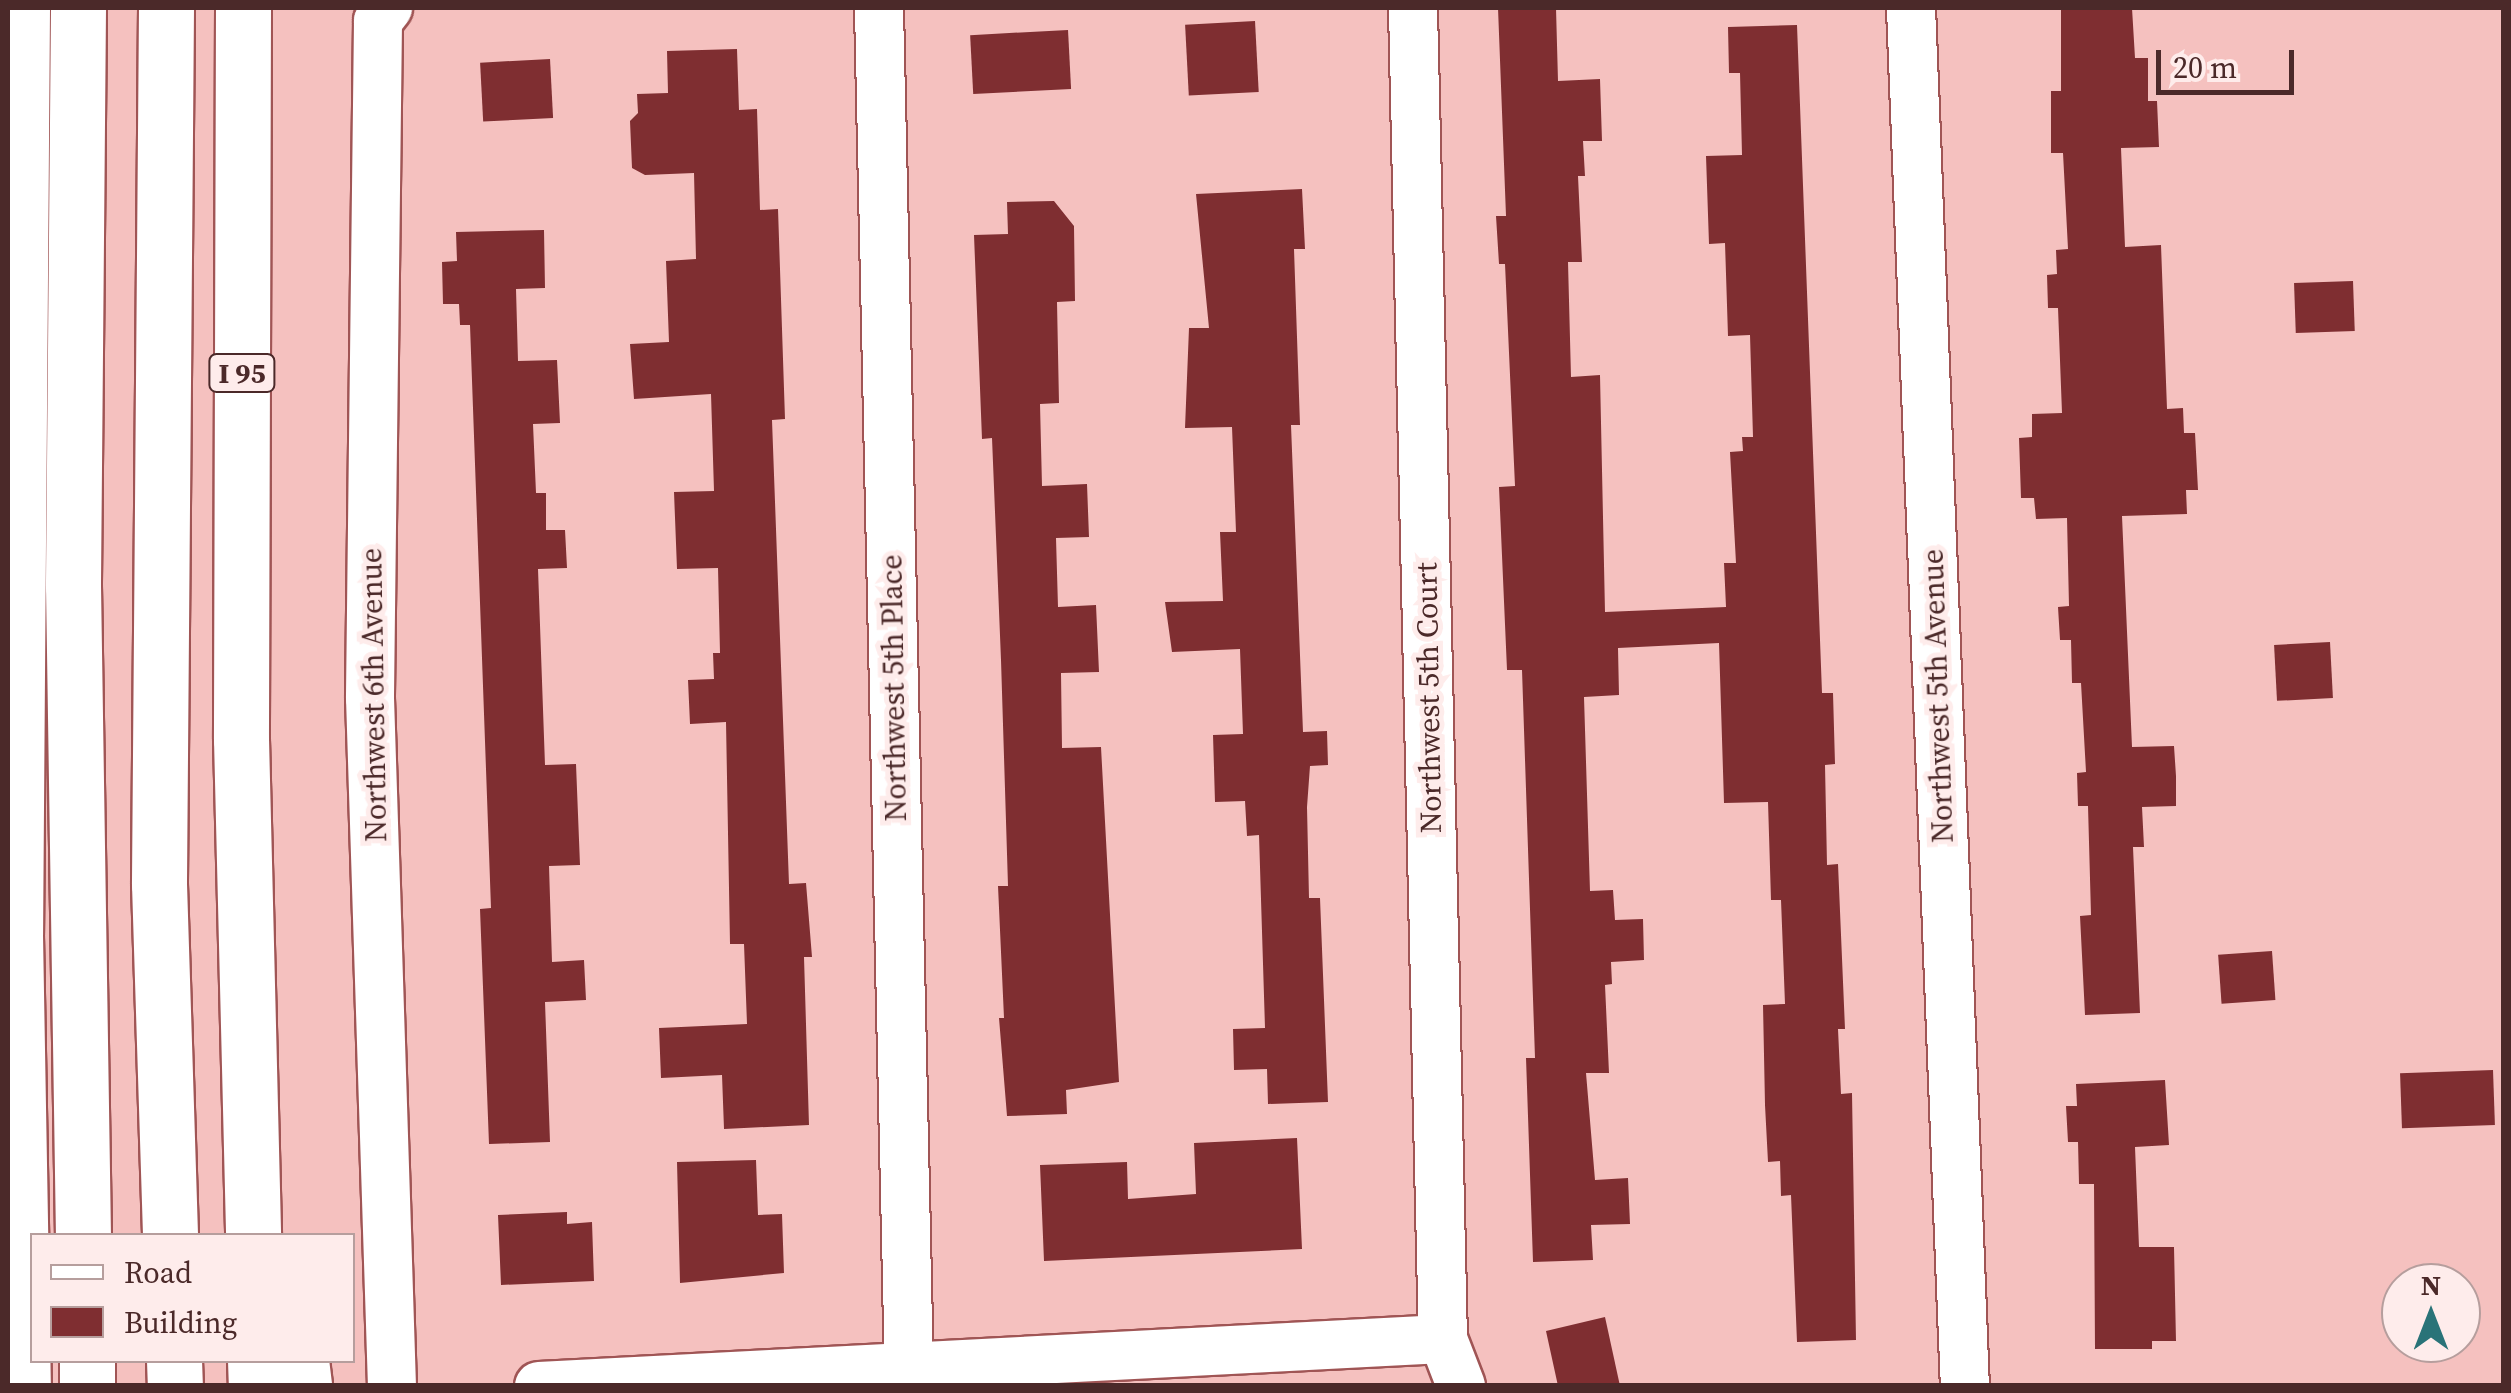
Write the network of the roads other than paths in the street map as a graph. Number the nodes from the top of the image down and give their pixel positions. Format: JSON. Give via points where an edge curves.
{"nodes":[{"id":1,"x":22,"y":8,"type":"edge"},
{"id":2,"x":78,"y":8,"type":"edge"},
{"id":3,"x":166,"y":8,"type":"edge"},
{"id":4,"x":243,"y":8,"type":"edge"},
{"id":5,"x":388,"y":8,"type":"edge"},
{"id":6,"x":878,"y":8,"type":"edge"},
{"id":7,"x":1413,"y":8,"type":"edge"},
{"id":8,"x":1911,"y":8,"type":"edge"},
{"id":9,"x":241,"y":739,"type":"junction"},
{"id":10,"x":14,"y":935,"type":"junction"},
{"id":11,"x":8,"y":1058,"type":"edge"},
{"id":12,"x":83,"y":1233,"type":"edge"},
{"id":13,"x":170,"y":1233,"type":"edge"},
{"id":14,"x":252,"y":1233,"type":"edge"},
{"id":15,"x":289,"y":1233,"type":"edge"},
{"id":16,"x":1443,"y":1339,"type":"junction"},
{"id":17,"x":910,"y":1369,"type":"junction"},
{"id":18,"x":24,"y":1386,"type":"edge"},
{"id":19,"x":392,"y":1386,"type":"edge"},
{"id":20,"x":539,"y":1386,"type":"edge"},
{"id":21,"x":1461,"y":1386,"type":"edge"},
{"id":22,"x":1965,"y":1386,"type":"edge"}],
"edges":[{"from":1,"to":10,"type":"highway"},
{"from":2,"to":12,"type":"highway","via":[[73,586]]},
{"from":3,"to":13,"type":"highway","via":[[159,884]]},
{"from":4,"to":9,"type":"highway","number":"I 95"},
{"from":5,"to":19,"type":"street","name":"Northwest 6th Avenue","via":[[378,21],[370,698]]},
{"from":6,"to":17,"type":"street","name":"Northwest 5th Place"},
{"from":7,"to":16,"type":"street","name":"Northwest 5th Court"},
{"from":8,"to":22,"type":"street","name":"Northwest 5th Avenue"},
{"from":9,"to":14,"type":"highway","number":"I 95"},
{"from":9,"to":15,"type":"highway"},
{"from":10,"to":11,"type":"highway"},
{"from":10,"to":18,"type":"highway"},
{"from":16,"to":17,"type":"street"},
{"from":16,"to":21,"type":"street","name":"Northwest 5th Court"},
{"from":17,"to":20,"type":"street"}]}
